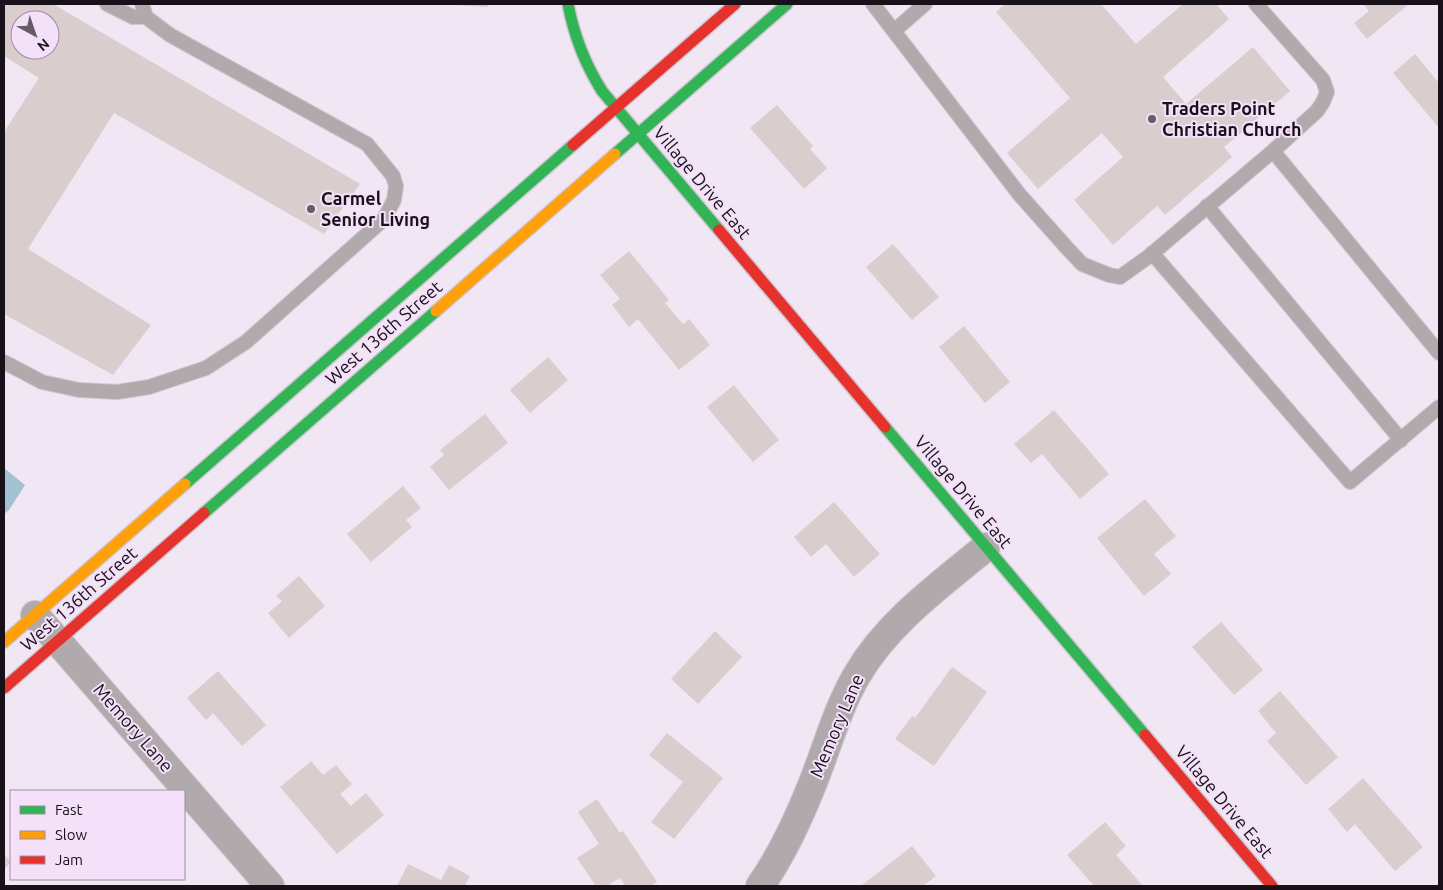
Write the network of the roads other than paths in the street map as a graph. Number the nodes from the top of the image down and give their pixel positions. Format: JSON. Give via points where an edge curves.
{"nodes":[{"id":1,"x":107,"y":4,"type":"edge"},
{"id":2,"x":568,"y":4,"type":"edge"},
{"id":3,"x":735,"y":4,"type":"edge"},
{"id":4,"x":787,"y":4,"type":"edge"},
{"id":5,"x":873,"y":4,"type":"edge"},
{"id":6,"x":925,"y":4,"type":"edge"},
{"id":7,"x":1256,"y":4,"type":"edge"},
{"id":8,"x":144,"y":10,"type":"edge"},
{"id":9,"x":894,"y":31,"type":"junction"},
{"id":10,"x":616,"y":107,"type":"junction"},
{"id":11,"x":638,"y":134,"type":"junction"},
{"id":12,"x":1273,"y":151,"type":"junction"},
{"id":13,"x":1207,"y":206,"type":"junction"},
{"id":14,"x":1152,"y":253,"type":"junction"},
{"id":15,"x":1439,"y":353,"type":"edge"},
{"id":16,"x":4,"y":362,"type":"edge"},
{"id":17,"x":1439,"y":407,"type":"edge"},
{"id":18,"x":1401,"y":440,"type":"junction"},
{"id":19,"x":986,"y":547,"type":"junction"},
{"id":20,"x":35,"y":615,"type":"junction"},
{"id":21,"x":57,"y":641,"type":"junction"},
{"id":22,"x":4,"y":642,"type":"edge"},
{"id":23,"x":4,"y":688,"type":"edge"},
{"id":24,"x":270,"y":886,"type":"edge"},
{"id":25,"x":760,"y":886,"type":"edge"},
{"id":26,"x":1272,"y":886,"type":"edge"}],
"edges":[{"from":1,"to":8,"type":"lane","via":[[133,18]]},
{"from":2,"to":10,"type":"street","name":"Village Drive East","via":[[585,64]]},
{"from":3,"to":10,"type":"street","name":"West 136th Street"},
{"from":4,"to":11,"type":"street","name":"West 136th Street"},
{"from":5,"to":9,"type":"lane"},
{"from":6,"to":9,"type":"lane"},
{"from":7,"to":12,"type":"lane","via":[[1322,80],[1327,92],[1317,111]]},
{"from":8,"to":16,"type":"lane","via":[[170,35],[367,144],[393,176],[396,186],[394,200],[384,219],[327,270],[246,342],[206,368],[149,387],[117,392],[79,390],[42,382]]},
{"from":9,"to":14,"type":"lane","via":[[1019,194],[1082,264],[1120,277]]},
{"from":10,"to":11,"type":"street","name":"Village Drive East"},
{"from":10,"to":20,"type":"street","name":"West 136th Street"},
{"from":11,"to":19,"type":"street","name":"Village Drive East"},
{"from":11,"to":21,"type":"street","name":"West 136th Street"},
{"from":12,"to":13,"type":"lane"},
{"from":12,"to":15,"type":"lane"},
{"from":13,"to":14,"type":"lane"},
{"from":13,"to":18,"type":"lane"},
{"from":14,"to":18,"type":"lane","via":[[1350,482]]},
{"from":17,"to":18,"type":"lane"},
{"from":19,"to":25,"type":"street","name":"Memory Lane","via":[[892,629],[857,675],[783,850]]},
{"from":19,"to":26,"type":"street","name":"Village Drive East"},
{"from":20,"to":21,"type":"street","name":"Memory Lane"},
{"from":20,"to":22,"type":"street","name":"West 136th Street"},
{"from":21,"to":23,"type":"street","name":"West 136th Street"},
{"from":21,"to":24,"type":"street","name":"Memory Lane"}]}
